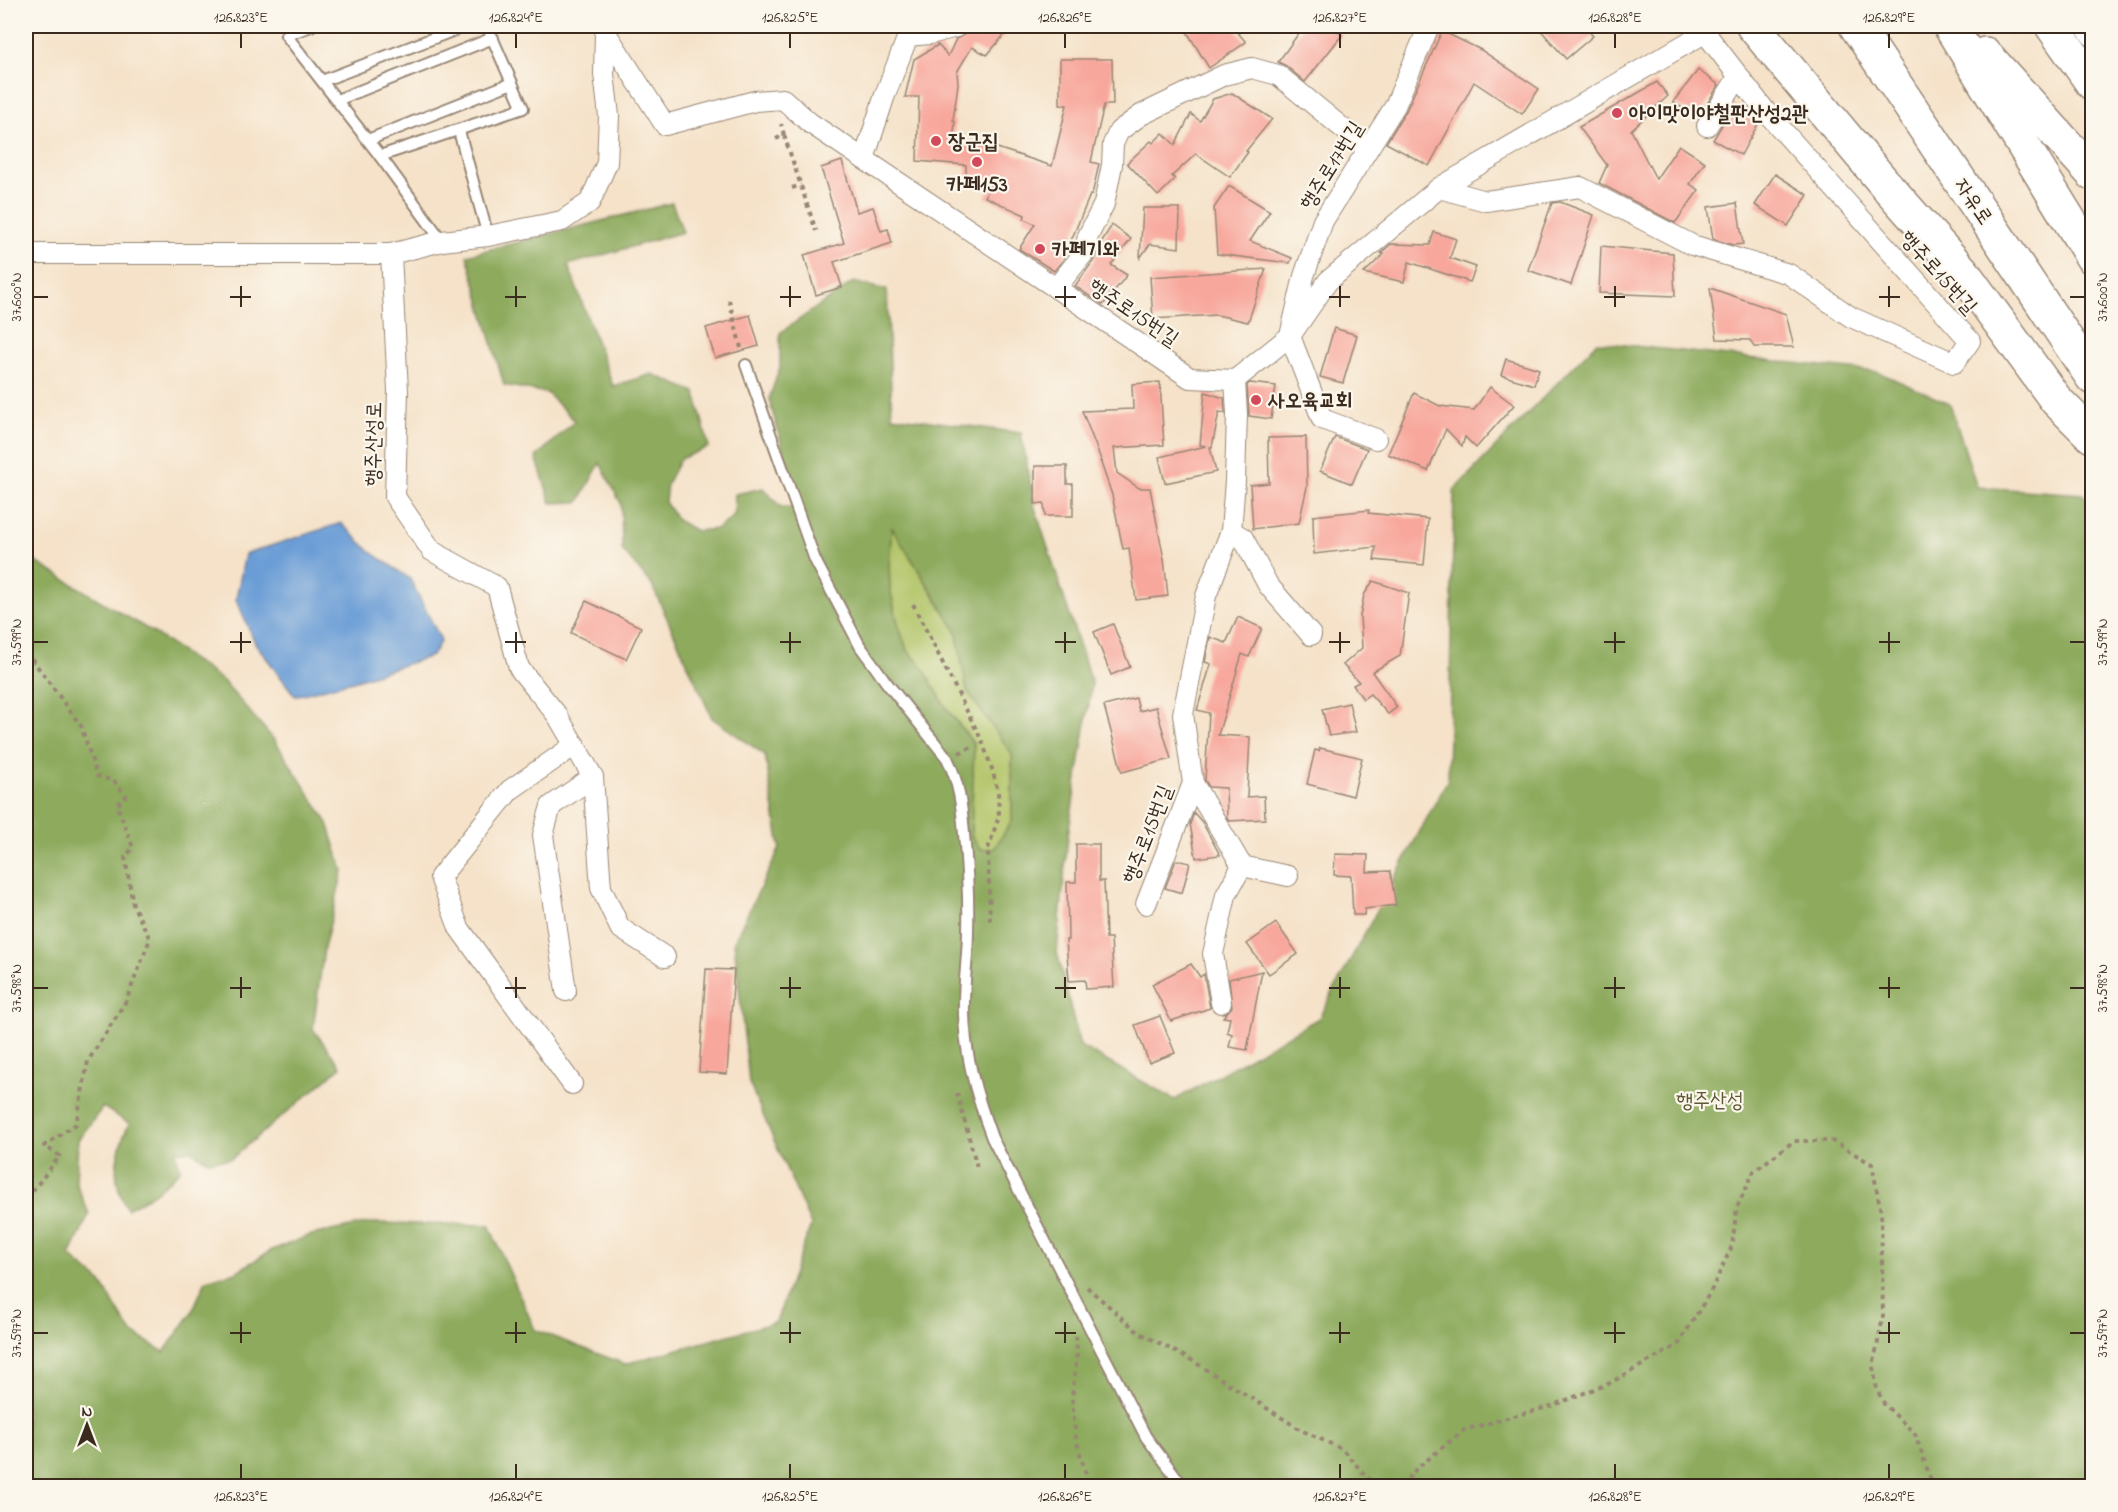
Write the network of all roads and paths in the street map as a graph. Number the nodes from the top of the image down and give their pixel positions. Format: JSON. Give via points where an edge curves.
{"nodes":[{"id":1,"x":311,"y":26,"type":"edge"},
{"id":2,"x":465,"y":26,"type":"edge"},
{"id":3,"x":488,"y":26,"type":"edge"},
{"id":4,"x":957,"y":26,"type":"edge"},
{"id":5,"x":1429,"y":26,"type":"edge"},
{"id":6,"x":1753,"y":26,"type":"edge"},
{"id":7,"x":1856,"y":26,"type":"edge"},
{"id":8,"x":1950,"y":26,"type":"edge"},
{"id":9,"x":1958,"y":26,"type":"edge"},
{"id":10,"x":2052,"y":26,"type":"edge"},
{"id":11,"x":2085,"y":26,"type":"edge"},
{"id":12,"x":1706,"y":28,"type":"edge"},
{"id":13,"x":604,"y":29,"type":"edge"},
{"id":14,"x":2092,"y":36,"type":"edge"},
{"id":15,"x":493,"y":38,"type":"junction"},
{"id":16,"x":1739,"y":76,"type":"junction"},
{"id":17,"x":322,"y":81,"type":"junction"},
{"id":18,"x":512,"y":83,"type":"junction"},
{"id":19,"x":2092,"y":83,"type":"edge"},
{"id":20,"x":337,"y":100,"type":"junction"},
{"id":21,"x":1707,"y":126,"type":"dead end"},
{"id":22,"x":459,"y":130,"type":"junction"},
{"id":23,"x":784,"y":135,"type":"dead end"},
{"id":24,"x":368,"y":140,"type":"junction"},
{"id":25,"x":1368,"y":149,"type":"junction"},
{"id":26,"x":380,"y":156,"type":"junction"},
{"id":27,"x":864,"y":159,"type":"junction"},
{"id":28,"x":2092,"y":173,"type":"edge"},
{"id":29,"x":801,"y":185,"type":"junction"},
{"id":30,"x":792,"y":188,"type":"dead end"},
{"id":31,"x":1439,"y":188,"type":"junction"},
{"id":32,"x":816,"y":231,"type":"dead end"},
{"id":33,"x":488,"y":236,"type":"junction"},
{"id":34,"x":442,"y":241,"type":"junction"},
{"id":35,"x":26,"y":254,"type":"edge"},
{"id":36,"x":391,"y":254,"type":"junction"},
{"id":37,"x":2092,"y":256,"type":"edge"},
{"id":38,"x":1056,"y":288,"type":"junction"},
{"id":39,"x":729,"y":300,"type":"dead end"},
{"id":40,"x":1290,"y":336,"type":"junction"},
{"id":41,"x":746,"y":365,"type":"joint"},
{"id":42,"x":2092,"y":377,"type":"edge"},
{"id":43,"x":1235,"y":380,"type":"junction"},
{"id":44,"x":2092,"y":436,"type":"edge"},
{"id":45,"x":1376,"y":439,"type":"dead end"},
{"id":46,"x":1231,"y":531,"type":"junction"},
{"id":47,"x":913,"y":604,"type":"dead end"},
{"id":48,"x":1311,"y":635,"type":"dead end"},
{"id":49,"x":26,"y":638,"type":"edge"},
{"id":50,"x":575,"y":744,"type":"junction"},
{"id":51,"x":593,"y":777,"type":"junction"},
{"id":52,"x":1193,"y":783,"type":"junction"},
{"id":53,"x":1242,"y":866,"type":"junction"},
{"id":54,"x":1288,"y":876,"type":"dead end"},
{"id":55,"x":1146,"y":904,"type":"dead end"},
{"id":56,"x":990,"y":926,"type":"dead end"},
{"id":57,"x":665,"y":957,"type":"dead end"},
{"id":58,"x":566,"y":991,"type":"dead end"},
{"id":59,"x":1221,"y":1004,"type":"dead end"},
{"id":60,"x":572,"y":1084,"type":"dead end"},
{"id":61,"x":957,"y":1093,"type":"dead end"},
{"id":62,"x":977,"y":1167,"type":"dead end"},
{"id":63,"x":26,"y":1199,"type":"edge"},
{"id":64,"x":1053,"y":1258,"type":"junction"},
{"id":65,"x":1075,"y":1328,"type":"dead end"},
{"id":66,"x":1087,"y":1486,"type":"edge"},
{"id":67,"x":1183,"y":1486,"type":"edge"},
{"id":68,"x":1375,"y":1486,"type":"edge"},
{"id":69,"x":1402,"y":1486,"type":"edge"},
{"id":70,"x":1933,"y":1486,"type":"edge"}],
"edges":[{"from":1,"to":17,"type":"lane","via":[[286,35]]},
{"from":2,"to":17,"type":"lane"},
{"from":3,"to":15,"type":"lane"},
{"from":4,"to":27,"type":"street","via":[[909,36]]},
{"from":5,"to":25,"type":"street","name":"행주로17번길","via":[[1395,106]]},
{"from":6,"to":44,"type":"highway","via":[[1963,273],[2056,400]]},
{"from":7,"to":42,"type":"highway","name":"자유로"},
{"from":8,"to":37,"type":"highway"},
{"from":9,"to":28,"type":"highway"},
{"from":10,"to":19,"type":"highway"},
{"from":11,"to":14,"type":"street"},
{"from":12,"to":16,"type":"street","name":"행주로15번길"},
{"from":12,"to":31,"type":"street","name":"행주로15번길"},
{"from":13,"to":27,"type":"street","name":"행주로15번길","via":[[665,125],[755,101],[783,99],[810,123]]},
{"from":13,"to":33,"type":"street","via":[[609,116],[607,163],[590,202],[562,221]]},
{"from":15,"to":18,"type":"lane"},
{"from":15,"to":20,"type":"lane"},
{"from":16,"to":21,"type":"street"},
{"from":16,"to":31,"type":"street","name":"행주로15번길","via":[[1821,176],[1970,341],[1954,363],[1851,317],[1789,274],[1692,245],[1580,187],[1486,201]]},
{"from":17,"to":20,"type":"lane"},
{"from":18,"to":22,"type":"lane","via":[[523,108]]},
{"from":18,"to":24,"type":"lane"},
{"from":20,"to":24,"type":"lane"},
{"from":22,"to":26,"type":"lane"},
{"from":22,"to":33,"type":"lane"},
{"from":23,"to":29,"type":"path"},
{"from":24,"to":26,"type":"lane"},
{"from":25,"to":38,"type":"street","via":[[1278,75],[1252,68],[1224,75],[1141,115],[1119,131],[1113,144],[1104,204],[1084,254]]},
{"from":25,"to":40,"type":"street","name":"행주로17번길","via":[[1323,221],[1304,276]]},
{"from":26,"to":34,"type":"lane"},
{"from":27,"to":38,"type":"street","name":"행주로15번길"},
{"from":29,"to":30,"type":"path"},
{"from":29,"to":32,"type":"path"},
{"from":31,"to":40,"type":"street","name":"행주로15번길","via":[[1328,281]]},
{"from":33,"to":34,"type":"street"},
{"from":34,"to":36,"type":"street"},
{"from":35,"to":36,"type":"street"},
{"from":36,"to":50,"type":"street","name":"행주산성로","via":[[398,391],[395,497],[432,551],[497,587],[519,668]]},
{"from":38,"to":43,"type":"street","name":"행주로15번길","via":[[1190,378]]},
{"from":39,"to":41,"type":"path"},
{"from":40,"to":43,"type":"street","name":"행주로15번길"},
{"from":40,"to":45,"type":"street","via":[[1322,419]]},
{"from":41,"to":64,"type":"lane","via":[[815,560],[860,646],[954,772],[961,799],[966,855],[964,1005],[968,1055],[978,1101],[992,1138]]},
{"from":43,"to":46,"type":"street","name":"행주로15번길","via":[[1236,459]]},
{"from":46,"to":48,"type":"street","via":[[1243,538],[1268,585]]},
{"from":46,"to":52,"type":"street","name":"행주로15번길","via":[[1206,596],[1183,714]]},
{"from":47,"to":56,"type":"path","via":[[982,741],[996,784],[999,816],[988,849]]},
{"from":49,"to":63,"type":"path","via":[[32,639],[29,655],[81,726],[98,776],[114,782],[126,796],[117,805],[133,848],[125,857],[134,905],[150,939],[126,1001],[88,1061],[76,1124],[44,1146],[60,1156]]},
{"from":50,"to":51,"type":"street","name":"행주산성로"},
{"from":50,"to":60,"type":"street","via":[[510,790],[440,877],[459,928]]},
{"from":51,"to":57,"type":"street","name":"행주산성로","via":[[601,888],[620,928]]},
{"from":51,"to":58,"type":"street","via":[[551,806],[543,835]]},
{"from":52,"to":53,"type":"street","name":"행주로15번길"},
{"from":52,"to":55,"type":"street","name":"행주로15번길"},
{"from":53,"to":54,"type":"street"},
{"from":53,"to":59,"type":"street","via":[[1226,895],[1213,954]]},
{"from":61,"to":62,"type":"path"},
{"from":64,"to":67,"type":"lane","via":[[1146,1437]]},
{"from":64,"to":68,"type":"path","via":[[1138,1332],[1193,1361],[1301,1430],[1342,1449]]},
{"from":65,"to":66,"type":"path","via":[[1077,1353],[1072,1398],[1076,1440]]},
{"from":69,"to":70,"type":"path","via":[[1416,1469],[1464,1430],[1561,1402],[1610,1383],[1678,1345],[1711,1291],[1732,1246],[1737,1207],[1754,1171],[1794,1141],[1832,1141],[1872,1164],[1881,1214],[1883,1317],[1873,1366],[1877,1390],[1885,1406],[1915,1434]]}]}
